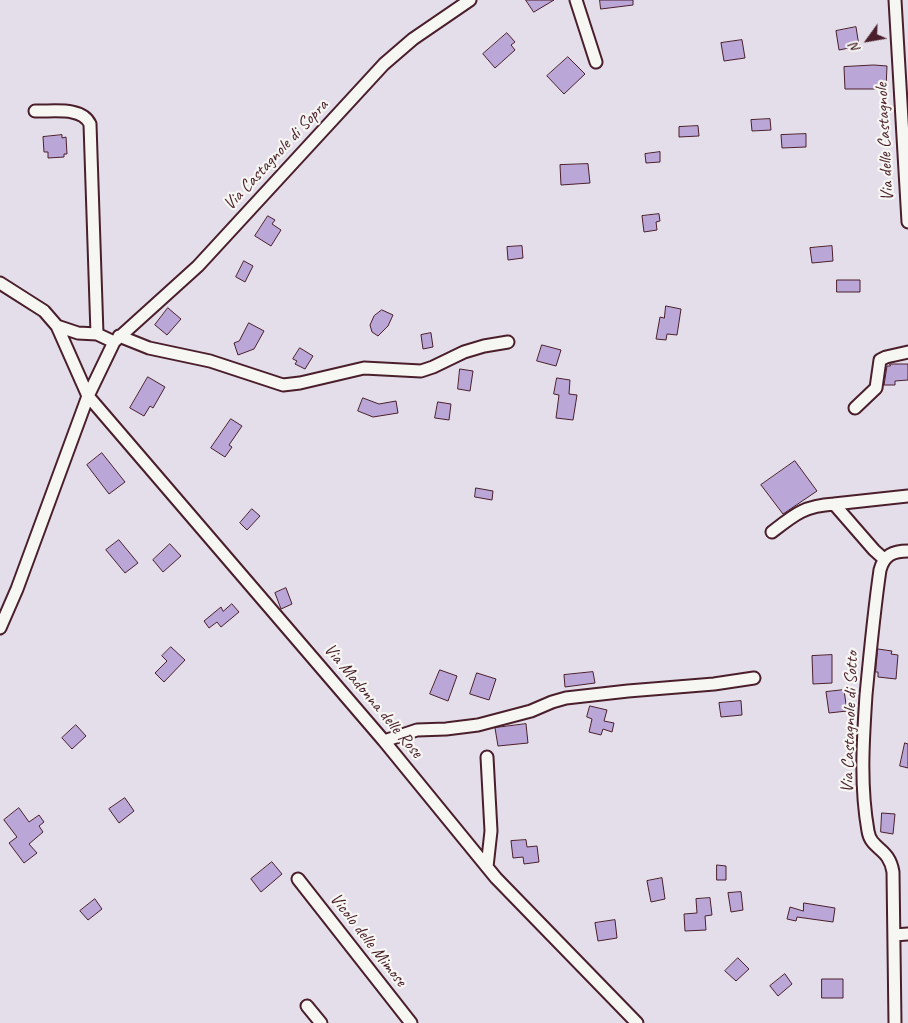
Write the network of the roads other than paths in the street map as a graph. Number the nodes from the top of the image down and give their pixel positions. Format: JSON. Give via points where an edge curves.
{"nodes":[{"id":1,"x":470,"y":0,"type":"edge"},
{"id":2,"x":576,"y":0,"type":"edge"},
{"id":3,"x":895,"y":0,"type":"edge"},
{"id":4,"x":596,"y":62,"type":"dead end"},
{"id":5,"x":35,"y":111,"type":"dead end"},
{"id":6,"x":908,"y":222,"type":"edge"},
{"id":7,"x":0,"y":283,"type":"edge"},
{"id":8,"x":57,"y":326,"type":"junction"},
{"id":9,"x":97,"y":334,"type":"junction"},
{"id":10,"x":116,"y":339,"type":"junction"},
{"id":11,"x":508,"y":342,"type":"dead end"},
{"id":12,"x":908,"y":352,"type":"edge"},
{"id":13,"x":88,"y":396,"type":"junction"},
{"id":14,"x":855,"y":408,"type":"dead end"},
{"id":15,"x":908,"y":496,"type":"edge"},
{"id":16,"x":834,"y":504,"type":"junction"},
{"id":17,"x":772,"y":532,"type":"dead end"},
{"id":18,"x":908,"y":552,"type":"edge"},
{"id":19,"x":884,"y":559,"type":"junction"},
{"id":20,"x":0,"y":628,"type":"edge"},
{"id":21,"x":754,"y":678,"type":"dead end"},
{"id":22,"x":384,"y":741,"type":"junction"},
{"id":23,"x":487,"y":757,"type":"dead end"},
{"id":24,"x":487,"y":867,"type":"junction"},
{"id":25,"x":298,"y":879,"type":"dead end"},
{"id":26,"x":908,"y":934,"type":"edge"},
{"id":27,"x":894,"y":935,"type":"junction"},
{"id":28,"x":307,"y":1006,"type":"dead end"},
{"id":29,"x":321,"y":1023,"type":"edge"},
{"id":30,"x":411,"y":1023,"type":"edge"},
{"id":31,"x":637,"y":1023,"type":"edge"},
{"id":32,"x":895,"y":1023,"type":"edge"}],
"edges":[{"from":1,"to":10,"type":"street","name":"Via Castagnole di Sopra","via":[[416,37],[384,64],[198,266]]},
{"from":2,"to":4,"type":"street"},
{"from":3,"to":6,"type":"street","name":"Via delle Castagnole"},
{"from":5,"to":9,"type":"street","via":[[73,112],[85,117],[90,124]]},
{"from":7,"to":8,"type":"street","via":[[44,311]]},
{"from":8,"to":9,"type":"street"},
{"from":8,"to":13,"type":"street","name":"Via Madonna delle Rose"},
{"from":9,"to":10,"type":"street"},
{"from":10,"to":11,"type":"street","via":[[210,361],[283,385],[364,368],[421,371],[464,352]]},
{"from":10,"to":13,"type":"street"},
{"from":12,"to":14,"type":"street","via":[[880,360],[876,388]]},
{"from":13,"to":20,"type":"street"},
{"from":13,"to":22,"type":"street","name":"Via Madonna delle Rose"},
{"from":15,"to":16,"type":"street"},
{"from":16,"to":17,"type":"street","via":[[804,509]]},
{"from":16,"to":19,"type":"street"},
{"from":18,"to":19,"type":"street","via":[[896,552]]},
{"from":19,"to":27,"type":"street","name":"Via Castagnole di Sotto","via":[[870,652],[863,781],[870,838],[888,855],[892,864]]},
{"from":21,"to":22,"type":"street","via":[[566,698],[478,725],[417,730]]},
{"from":22,"to":24,"type":"street","name":"Via Madonna delle Rose"},
{"from":23,"to":24,"type":"street","via":[[491,832]]},
{"from":24,"to":31,"type":"street","name":"Via Madonna delle Rose"},
{"from":25,"to":30,"type":"street","name":"Vicolo delle Mimose"},
{"from":26,"to":27,"type":"street"},
{"from":27,"to":32,"type":"street","name":"Via Castagnole di Sotto"},
{"from":28,"to":29,"type":"street"}]}
